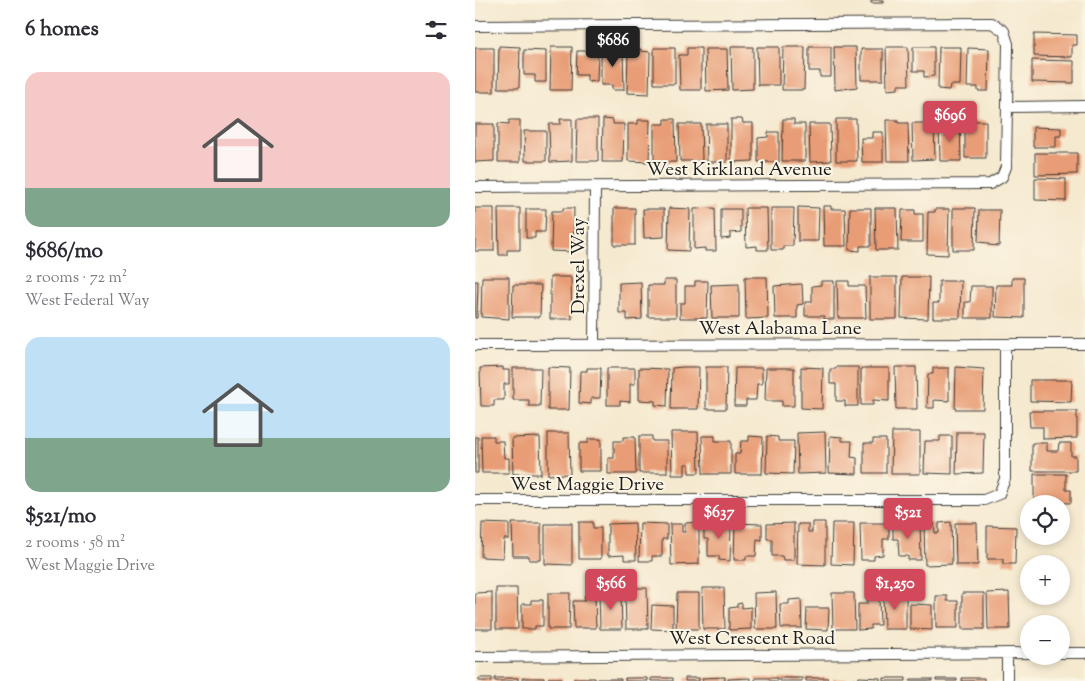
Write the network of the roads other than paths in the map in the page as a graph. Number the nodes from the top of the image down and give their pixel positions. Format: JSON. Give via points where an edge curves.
{"nodes":[{"id":1,"x":475,"y":26,"type":"edge"},
{"id":2,"x":1085,"y":106,"type":"edge"},
{"id":3,"x":1008,"y":108,"type":"junction"},
{"id":4,"x":595,"y":186,"type":"junction"},
{"id":5,"x":475,"y":187,"type":"edge"},
{"id":6,"x":1005,"y":344,"type":"junction"},
{"id":7,"x":1085,"y":344,"type":"edge"},
{"id":8,"x":475,"y":345,"type":"edge"},
{"id":9,"x":594,"y":345,"type":"junction"},
{"id":10,"x":475,"y":500,"type":"edge"},
{"id":11,"x":1007,"y":653,"type":"junction"},
{"id":12,"x":1020,"y":653,"type":"edge"},
{"id":13,"x":1070,"y":653,"type":"edge"},
{"id":14,"x":1085,"y":653,"type":"edge"},
{"id":15,"x":475,"y":657,"type":"edge"},
{"id":16,"x":1007,"y":681,"type":"edge"}],
"edges":[{"from":1,"to":3,"type":"street","via":[[992,23],[1004,31],[1008,44]]},
{"from":2,"to":3,"type":"street"},
{"from":3,"to":4,"type":"street","name":"West Kirkland Avenue","via":[[1006,167],[1002,177],[990,184]]},
{"from":4,"to":5,"type":"street","name":"West Kirkland Avenue"},
{"from":4,"to":9,"type":"street","name":"Drexel Way"},
{"from":6,"to":7,"type":"street","name":"West Alabama Lane"},
{"from":6,"to":9,"type":"street","name":"West Alabama Lane"},
{"from":6,"to":10,"type":"street","name":"West Maggie Drive","via":[[1005,479],[999,494],[984,500]]},
{"from":8,"to":9,"type":"street","name":"West Alabama Lane"},
{"from":11,"to":12,"type":"street","name":"West Crescent Road"},
{"from":11,"to":15,"type":"street","name":"West Crescent Road"},
{"from":11,"to":16,"type":"street"},
{"from":13,"to":14,"type":"street"}]}
